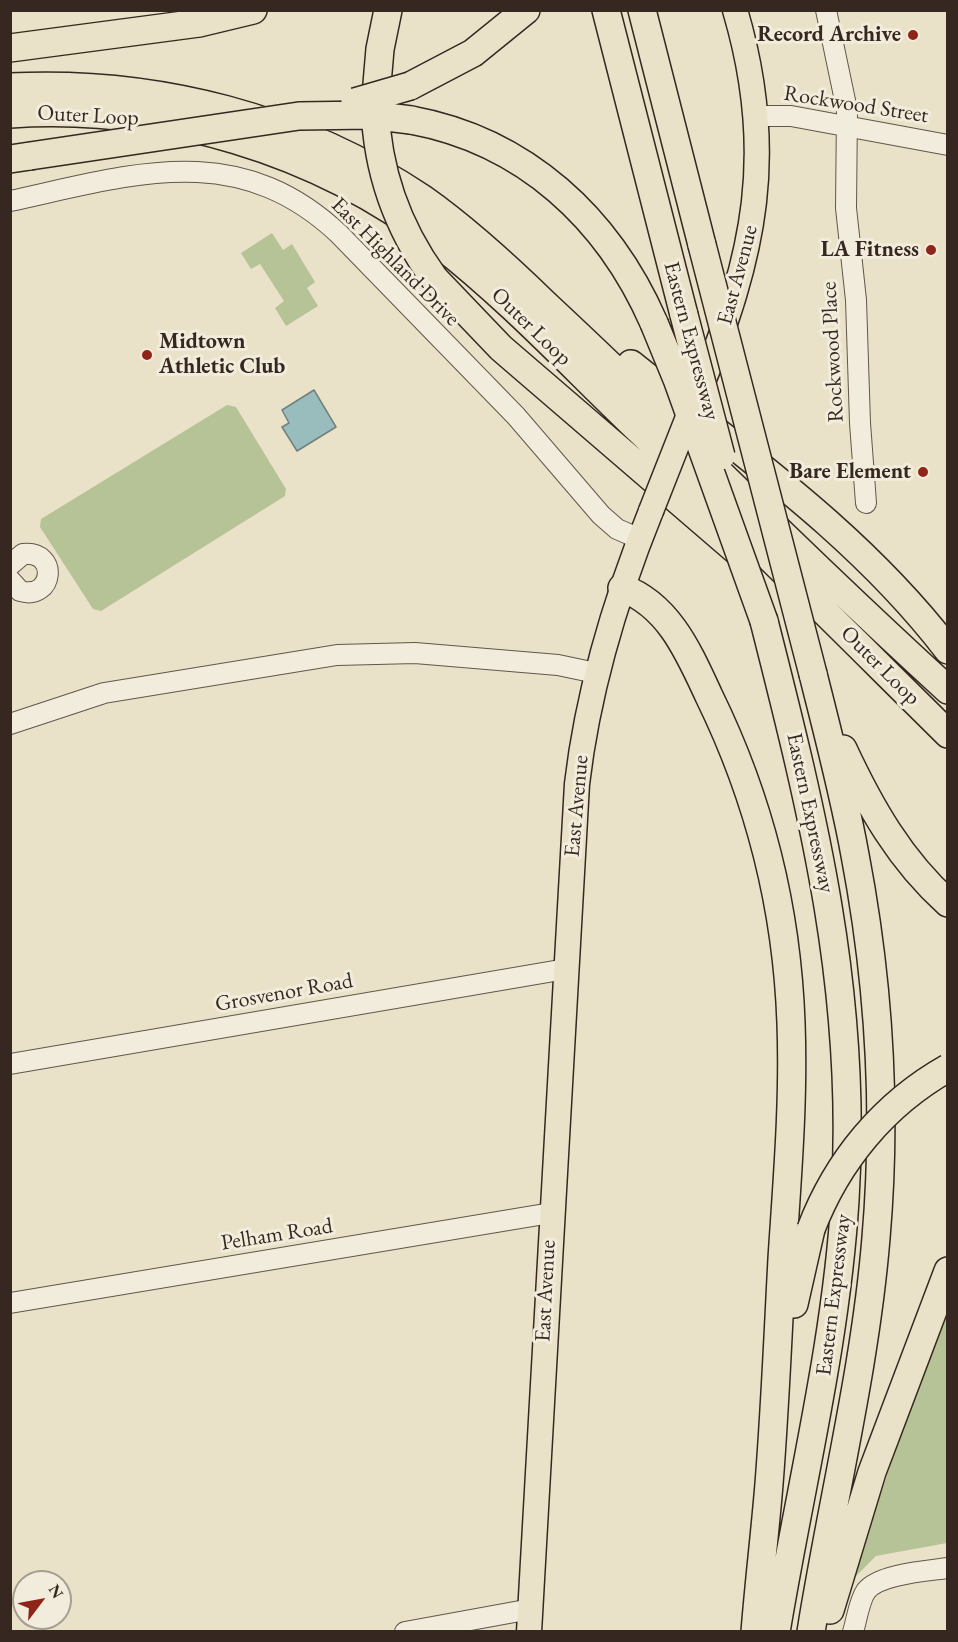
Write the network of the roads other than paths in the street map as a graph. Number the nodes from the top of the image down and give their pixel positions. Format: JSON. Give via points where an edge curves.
{"nodes":[{"id":1,"x":253,"y":10,"type":"edge"},
{"id":2,"x":388,"y":10,"type":"edge"},
{"id":3,"x":526,"y":10,"type":"edge"},
{"id":4,"x":606,"y":10,"type":"edge"},
{"id":5,"x":642,"y":10,"type":"edge"},
{"id":6,"x":657,"y":10,"type":"edge"},
{"id":7,"x":735,"y":10,"type":"edge"},
{"id":8,"x":826,"y":10,"type":"edge"},
{"id":9,"x":10,"y":48,"type":"edge"},
{"id":10,"x":10,"y":87,"type":"edge"},
{"id":11,"x":10,"y":114,"type":"edge"},
{"id":12,"x":757,"y":116,"type":"junction"},
{"id":13,"x":275,"y":119,"type":"junction"},
{"id":14,"x":848,"y":126,"type":"junction"},
{"id":15,"x":948,"y":145,"type":"edge"},
{"id":16,"x":678,"y":153,"type":"junction"},
{"id":17,"x":20,"y":157,"type":"edge"},
{"id":18,"x":10,"y":201,"type":"edge"},
{"id":19,"x":498,"y":260,"type":"junction"},
{"id":20,"x":866,"y":503,"type":"dead end"},
{"id":21,"x":640,"y":539,"type":"junction"},
{"id":22,"x":10,"y":565,"type":"edge"},
{"id":23,"x":10,"y":580,"type":"edge"},
{"id":24,"x":622,"y":588,"type":"junction"},
{"id":25,"x":764,"y":621,"type":"junction"},
{"id":26,"x":948,"y":650,"type":"edge"},
{"id":27,"x":596,"y":673,"type":"junction"},
{"id":28,"x":813,"y":674,"type":"junction"},
{"id":29,"x":948,"y":690,"type":"edge"},
{"id":30,"x":10,"y":724,"type":"edge"},
{"id":31,"x":948,"y":735,"type":"edge"},
{"id":32,"x":948,"y":903,"type":"edge"},
{"id":33,"x":566,"y":969,"type":"junction"},
{"id":34,"x":10,"y":1064,"type":"edge"},
{"id":35,"x":948,"y":1068,"type":"edge"},
{"id":36,"x":551,"y":1213,"type":"junction"},
{"id":37,"x":948,"y":1271,"type":"edge"},
{"id":38,"x":948,"y":1278,"type":"edge"},
{"id":39,"x":10,"y":1304,"type":"edge"},
{"id":40,"x":935,"y":1304,"type":"junction"},
{"id":41,"x":769,"y":1484,"type":"junction"},
{"id":42,"x":948,"y":1568,"type":"edge"},
{"id":43,"x":530,"y":1620,"type":"edge"},
{"id":44,"x":405,"y":1632,"type":"edge"},
{"id":45,"x":755,"y":1632,"type":"edge"},
{"id":46,"x":776,"y":1632,"type":"edge"},
{"id":47,"x":811,"y":1632,"type":"edge"},
{"id":48,"x":824,"y":1632,"type":"edge"},
{"id":49,"x":853,"y":1632,"type":"edge"}],
"edges":[{"from":1,"to":9,"type":"highway","via":[[199,23]]},
{"from":2,"to":31,"type":"highway","bridge":true,"via":[[375,107],[378,143],[387,185],[406,234],[434,278],[501,348]]},
{"from":3,"to":13,"type":"highway","bridge":true,"via":[[464,59],[410,86]]},
{"from":4,"to":25,"type":"highway","name":"Eastern Expressway","bridge":true},
{"from":5,"to":16,"type":"highway","name":"Eastern Expressway"},
{"from":6,"to":16,"type":"highway"},
{"from":7,"to":12,"type":"main road","name":"East Avenue"},
{"from":8,"to":14,"type":"street","name":"Rockwood Place","via":[[845,94]]},
{"from":10,"to":19,"type":"highway","name":"Outer Loop","via":[[130,90],[203,103],[273,123],[382,174],[443,215]]},
{"from":11,"to":31,"type":"highway","name":"Outer Loop","via":[[92,114],[197,129],[289,158],[378,202],[474,273],[763,549]]},
{"from":12,"to":14,"type":"street","name":"Rockwood Street","via":[[791,116]]},
{"from":12,"to":21,"type":"main road","name":"East Avenue","bridge":true,"via":[[758,176],[748,250],[726,323]]},
{"from":13,"to":17,"type":"highway","bridge":true},
{"from":13,"to":25,"type":"highway","bridge":true,"via":[[352,114],[411,120],[474,137],[552,183],[585,214],[608,242],[654,323]]},
{"from":14,"to":15,"type":"street","name":"Rockwood Street"},
{"from":14,"to":20,"type":"street","name":"Rockwood Place","via":[[846,208],[856,300]]},
{"from":16,"to":28,"type":"highway","name":"Eastern Expressway","bridge":true},
{"from":18,"to":21,"type":"street","name":"East Highland Drive","via":[[135,174],[175,170],[237,178],[287,197],[339,234],[516,416],[601,515],[617,529]]},
{"from":19,"to":26,"type":"highway","via":[[808,505],[899,592]]},
{"from":19,"to":29,"type":"highway","name":"Outer Loop"},
{"from":21,"to":24,"type":"main road","name":"East Avenue"},
{"from":22,"to":23,"type":"street","via":[[23,554],[36,554],[45,562],[48,575],[44,586],[33,592],[20,591]]},
{"from":24,"to":27,"type":"main road","name":"East Avenue"},
{"from":24,"to":41,"type":"highway","via":[[661,612],[715,706],[755,812],[779,912],[789,990],[792,1077]]},
{"from":25,"to":46,"type":"highway","name":"Eastern Expressway","via":[[829,900],[842,1005],[847,1110],[845,1199],[833,1320]]},
{"from":27,"to":30,"type":"street","via":[[558,665],[415,653],[337,655],[104,693]]},
{"from":27,"to":33,"type":"main road","name":"East Avenue","via":[[577,784]]},
{"from":28,"to":32,"type":"highway","via":[[839,740],[877,817],[904,857]]},
{"from":28,"to":47,"type":"highway","name":"Eastern Expressway","via":[[846,808],[867,926],[878,1022],[881,1140],[878,1222],[868,1311]]},
{"from":33,"to":34,"type":"street","name":"Grosvenor Road"},
{"from":33,"to":36,"type":"main road","name":"East Avenue"},
{"from":35,"to":41,"type":"highway","bridge":true,"via":[[906,1096],[868,1132],[836,1177],[811,1229],[793,1310]]},
{"from":36,"to":39,"type":"street","name":"Pelham Road"},
{"from":36,"to":43,"type":"main road","name":"East Avenue"},
{"from":37,"to":40,"type":"highway"},
{"from":38,"to":40,"type":"highway"},
{"from":40,"to":48,"type":"highway","via":[[872,1472]]},
{"from":41,"to":45,"type":"highway"},
{"from":42,"to":49,"type":"street","via":[[874,1584],[863,1598]]},
{"from":43,"to":44,"type":"street"}]}
